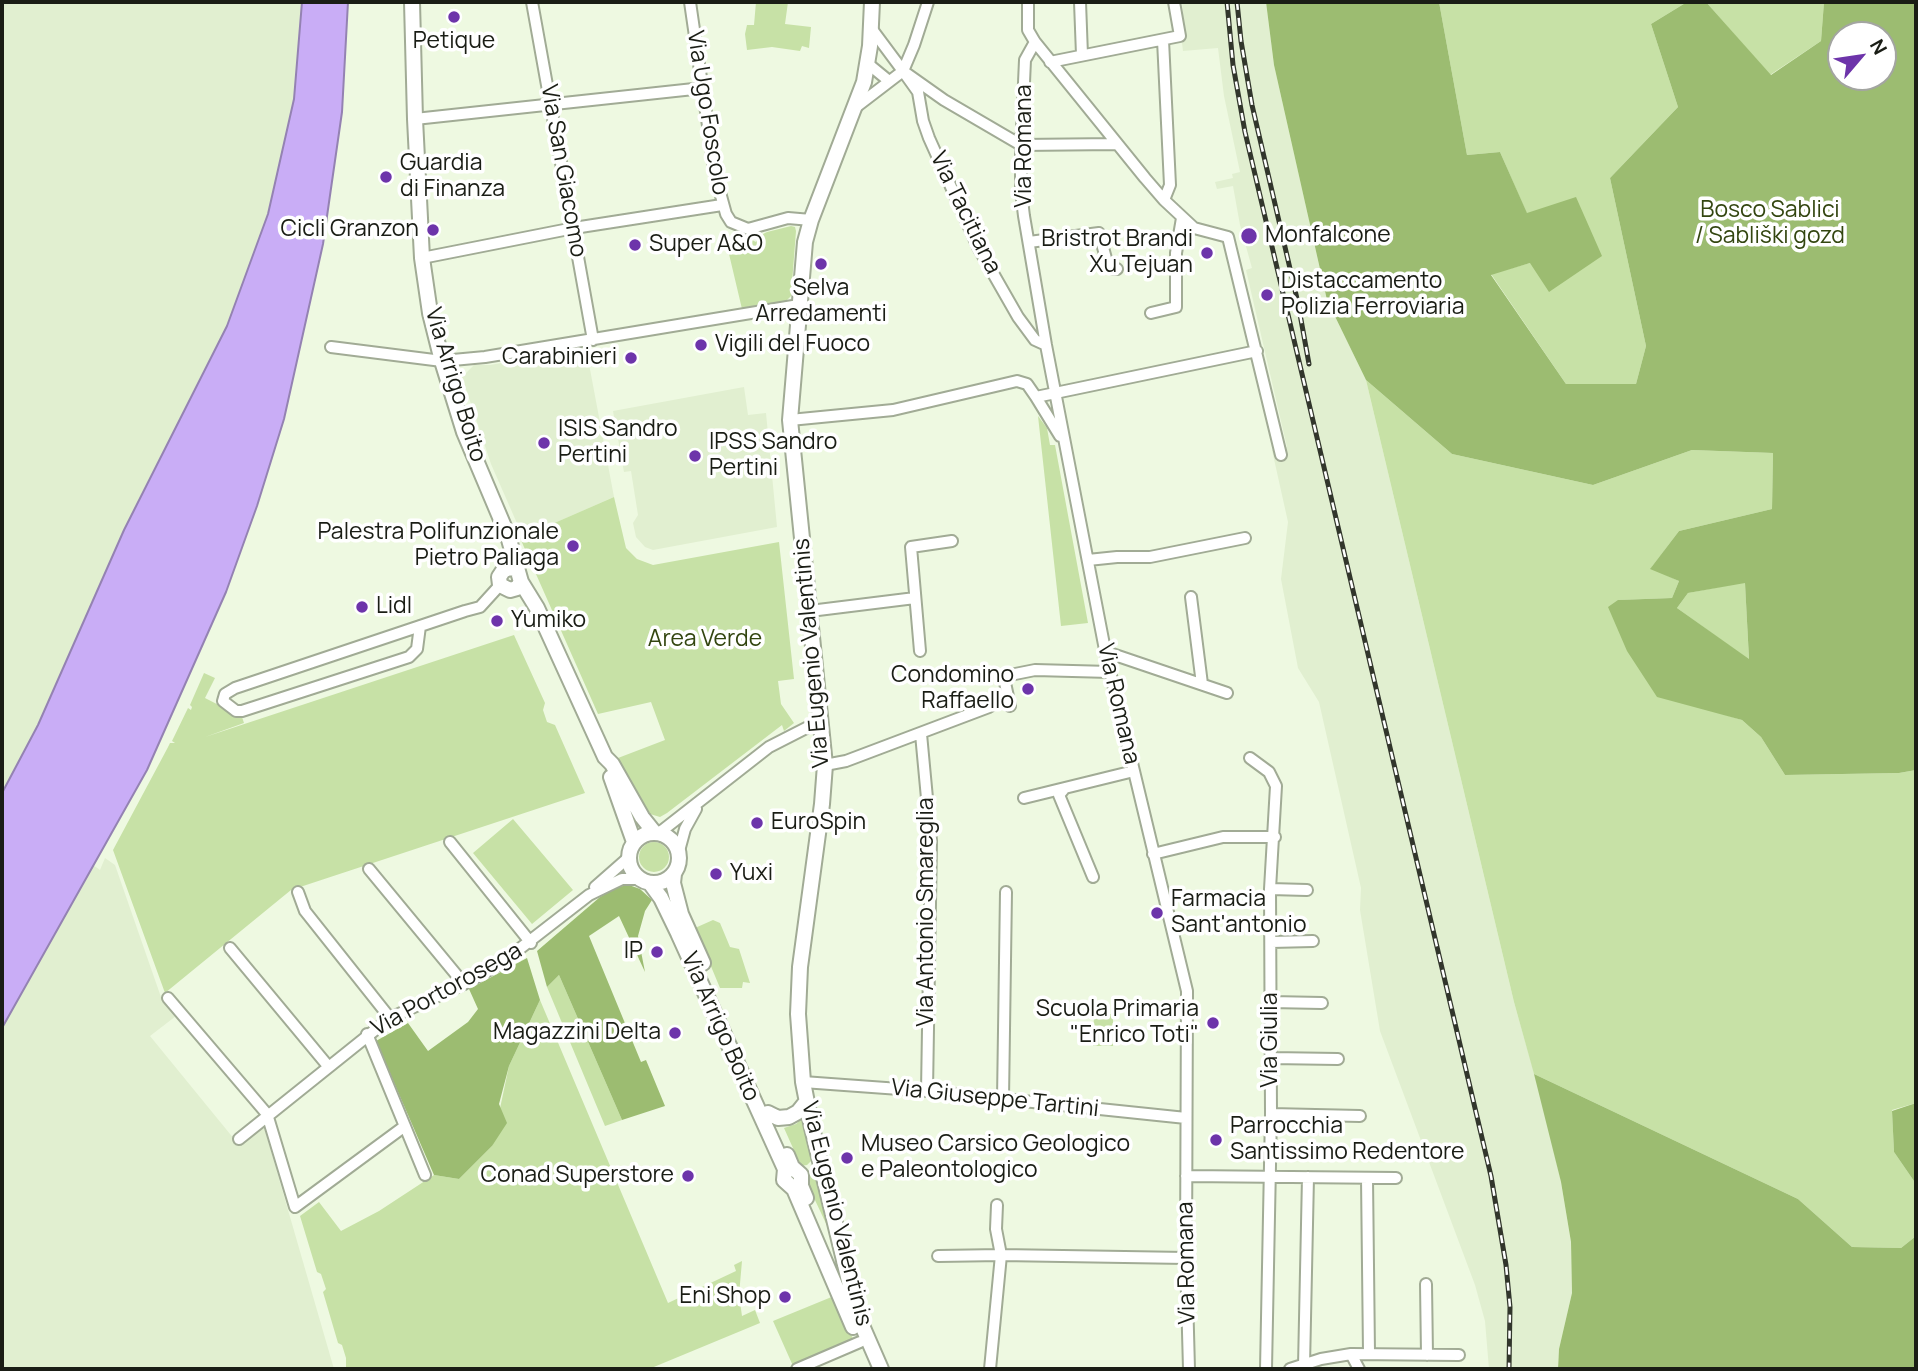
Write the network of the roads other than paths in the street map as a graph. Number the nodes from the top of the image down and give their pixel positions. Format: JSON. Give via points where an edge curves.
{"nodes":[{"id":1,"x":412,"y":2,"type":"edge"},
{"id":2,"x":532,"y":2,"type":"edge"},
{"id":3,"x":690,"y":2,"type":"edge"},
{"id":4,"x":872,"y":2,"type":"edge"},
{"id":5,"x":928,"y":2,"type":"edge"},
{"id":6,"x":1028,"y":2,"type":"edge"},
{"id":7,"x":1080,"y":2,"type":"edge"},
{"id":8,"x":1174,"y":2,"type":"edge"},
{"id":9,"x":871,"y":28,"type":"junction"},
{"id":10,"x":1163,"y":40,"type":"junction"},
{"id":11,"x":1035,"y":42,"type":"junction"},
{"id":12,"x":1082,"y":55,"type":"junction"},
{"id":13,"x":890,"y":57,"type":"junction"},
{"id":14,"x":1050,"y":62,"type":"junction"},
{"id":15,"x":867,"y":63,"type":"junction"},
{"id":16,"x":903,"y":71,"type":"junction"},
{"id":17,"x":889,"y":81,"type":"junction"},
{"id":18,"x":703,"y":88,"type":"junction"},
{"id":19,"x":552,"y":104,"type":"junction"},
{"id":20,"x":856,"y":107,"type":"junction"},
{"id":21,"x":415,"y":119,"type":"junction"},
{"id":22,"x":1116,"y":144,"type":"junction"},
{"id":23,"x":1021,"y":145,"type":"junction"},
{"id":24,"x":1164,"y":200,"type":"junction"},
{"id":25,"x":722,"y":205,"type":"junction"},
{"id":26,"x":1182,"y":218,"type":"junction"},
{"id":27,"x":811,"y":220,"type":"junction"},
{"id":28,"x":574,"y":228,"type":"junction"},
{"id":29,"x":1029,"y":242,"type":"junction"},
{"id":30,"x":422,"y":258,"type":"junction"},
{"id":31,"x":1117,"y":269,"type":"dead end"},
{"id":32,"x":799,"y":305,"type":"junction"},
{"id":33,"x":1151,"y":313,"type":"dead end"},
{"id":34,"x":593,"y":340,"type":"junction"},
{"id":35,"x":1045,"y":345,"type":"junction"},
{"id":36,"x":331,"y":347,"type":"dead end"},
{"id":37,"x":1256,"y":351,"type":"junction"},
{"id":38,"x":442,"y":361,"type":"junction"},
{"id":39,"x":1055,"y":393,"type":"junction"},
{"id":40,"x":1037,"y":397,"type":"junction"},
{"id":41,"x":790,"y":420,"type":"junction"},
{"id":42,"x":1068,"y":451,"type":"junction"},
{"id":43,"x":1281,"y":455,"type":"dead end"},
{"id":44,"x":1245,"y":538,"type":"dead end"},
{"id":45,"x":952,"y":541,"type":"dead end"},
{"id":46,"x":1088,"y":560,"type":"junction"},
{"id":47,"x":514,"y":579,"type":"junction"},
{"id":48,"x":1191,"y":597,"type":"dead end"},
{"id":49,"x":915,"y":598,"type":"junction"},
{"id":50,"x":810,"y":611,"type":"junction"},
{"id":51,"x":420,"y":626,"type":"junction"},
{"id":52,"x":920,"y":651,"type":"dead end"},
{"id":53,"x":1106,"y":655,"type":"junction"},
{"id":54,"x":1110,"y":672,"type":"junction"},
{"id":55,"x":1202,"y":684,"type":"junction"},
{"id":56,"x":1227,"y":693,"type":"dead end"},
{"id":57,"x":1010,"y":706,"type":"dead end"},
{"id":58,"x":989,"y":707,"type":"dead end"},
{"id":59,"x":821,"y":723,"type":"junction"},
{"id":60,"x":921,"y":734,"type":"junction"},
{"id":61,"x":606,"y":757,"type":"junction"},
{"id":62,"x":1250,"y":758,"type":"dead end"},
{"id":63,"x":825,"y":765,"type":"junction"},
{"id":64,"x":1133,"y":771,"type":"junction"},
{"id":65,"x":1065,"y":788,"type":"junction"},
{"id":66,"x":1024,"y":798,"type":"dead end"},
{"id":67,"x":701,"y":801,"type":"junction"},
{"id":68,"x":657,"y":832,"type":"junction"},
{"id":69,"x":1275,"y":836,"type":"junction"},
{"id":70,"x":450,"y":842,"type":"dead end"},
{"id":71,"x":634,"y":842,"type":"junction"},
{"id":72,"x":678,"y":851,"type":"junction"},
{"id":73,"x":1153,"y":854,"type":"junction"},
{"id":74,"x":628,"y":858,"type":"junction"},
{"id":75,"x":369,"y":869,"type":"dead end"},
{"id":76,"x":674,"y":874,"type":"junction"},
{"id":77,"x":1093,"y":877,"type":"dead end"},
{"id":78,"x":645,"y":881,"type":"junction"},
{"id":79,"x":1270,"y":889,"type":"junction"},
{"id":80,"x":1307,"y":890,"type":"dead end"},
{"id":81,"x":298,"y":892,"type":"dead end"},
{"id":82,"x":1006,"y":892,"type":"dead end"},
{"id":83,"x":589,"y":895,"type":"junction"},
{"id":84,"x":1313,"y":941,"type":"dead end"},
{"id":85,"x":1270,"y":942,"type":"junction"},
{"id":86,"x":531,"y":943,"type":"junction"},
{"id":87,"x":230,"y":948,"type":"dead end"},
{"id":88,"x":464,"y":984,"type":"junction"},
{"id":89,"x":168,"y":998,"type":"dead end"},
{"id":90,"x":1271,"y":1002,"type":"junction"},
{"id":91,"x":1322,"y":1003,"type":"dead end"},
{"id":92,"x":390,"y":1018,"type":"junction"},
{"id":93,"x":368,"y":1034,"type":"junction"},
{"id":94,"x":1271,"y":1058,"type":"junction"},
{"id":95,"x":1338,"y":1059,"type":"dead end"},
{"id":96,"x":328,"y":1066,"type":"junction"},
{"id":97,"x":803,"y":1082,"type":"junction"},
{"id":98,"x":927,"y":1091,"type":"junction"},
{"id":99,"x":1003,"y":1099,"type":"junction"},
{"id":100,"x":806,"y":1102,"type":"junction"},
{"id":101,"x":768,"y":1113,"type":"junction"},
{"id":102,"x":267,"y":1114,"type":"junction"},
{"id":103,"x":1271,"y":1114,"type":"junction"},
{"id":104,"x":1360,"y":1116,"type":"dead end"},
{"id":105,"x":1186,"y":1118,"type":"junction"},
{"id":106,"x":405,"y":1126,"type":"junction"},
{"id":107,"x":239,"y":1139,"type":"dead end"},
{"id":108,"x":819,"y":1159,"type":"junction"},
{"id":109,"x":425,"y":1175,"type":"dead end"},
{"id":110,"x":1270,"y":1175,"type":"junction"},
{"id":111,"x":794,"y":1176,"type":"junction"},
{"id":112,"x":1186,"y":1176,"type":"junction"},
{"id":113,"x":1308,"y":1177,"type":"junction"},
{"id":114,"x":1367,"y":1178,"type":"junction"},
{"id":115,"x":1396,"y":1178,"type":"dead end"},
{"id":116,"x":997,"y":1205,"type":"dead end"},
{"id":117,"x":1002,"y":1255,"type":"junction"},
{"id":118,"x":938,"y":1256,"type":"dead end"},
{"id":119,"x":1186,"y":1258,"type":"junction"},
{"id":120,"x":1426,"y":1284,"type":"dead end"},
{"id":121,"x":853,"y":1316,"type":"junction"},
{"id":122,"x":860,"y":1342,"type":"junction"},
{"id":123,"x":1369,"y":1353,"type":"junction"},
{"id":124,"x":1351,"y":1354,"type":"junction"},
{"id":125,"x":1427,"y":1355,"type":"junction"},
{"id":126,"x":1460,"y":1355,"type":"dead end"},
{"id":127,"x":1304,"y":1366,"type":"junction"},
{"id":128,"x":797,"y":1369,"type":"edge"},
{"id":129,"x":872,"y":1369,"type":"edge"},
{"id":130,"x":881,"y":1369,"type":"edge"},
{"id":131,"x":990,"y":1369,"type":"edge"},
{"id":132,"x":1189,"y":1369,"type":"edge"},
{"id":133,"x":1266,"y":1369,"type":"edge"},
{"id":134,"x":1290,"y":1369,"type":"edge"},
{"id":135,"x":1359,"y":1369,"type":"edge"}],
"edges":[{"from":1,"to":21,"type":"main road","name":"Via Arrigo Boito"},
{"from":2,"to":19,"type":"street","name":"Via San Giacomo"},
{"from":3,"to":18,"type":"street","name":"Via Ugo Foscolo"},
{"from":4,"to":9,"type":"main road","name":"Via Eugenio Valentinis"},
{"from":5,"to":16,"type":"street"},
{"from":6,"to":11,"type":"street","via":[[1028,30]]},
{"from":7,"to":12,"type":"street"},
{"from":8,"to":10,"type":"street","via":[[1180,37]]},
{"from":9,"to":13,"type":"street"},
{"from":9,"to":15,"type":"main road","name":"Via Eugenio Valentinis"},
{"from":10,"to":12,"type":"street"},
{"from":10,"to":24,"type":"street","via":[[1170,185]]},
{"from":11,"to":14,"type":"street"},
{"from":11,"to":23,"type":"street","name":"Via Romana","via":[[1025,60]]},
{"from":12,"to":14,"type":"street"},
{"from":13,"to":15,"type":"street"},
{"from":13,"to":16,"type":"street"},
{"from":14,"to":22,"type":"street"},
{"from":15,"to":17,"type":"street"},
{"from":15,"to":20,"type":"main road","name":"Via Eugenio Valentinis"},
{"from":16,"to":17,"type":"street"},
{"from":16,"to":23,"type":"street"},
{"from":16,"to":35,"type":"street","name":"Via Tacitiana","via":[[918,93],[929,138],[978,247],[1018,317],[1035,340]]},
{"from":17,"to":20,"type":"street"},
{"from":18,"to":19,"type":"street"},
{"from":18,"to":25,"type":"street","name":"Via Ugo Foscolo"},
{"from":19,"to":21,"type":"street"},
{"from":19,"to":28,"type":"street","name":"Via San Giacomo"},
{"from":20,"to":27,"type":"main road","name":"Via Eugenio Valentinis"},
{"from":21,"to":30,"type":"main road","name":"Via Arrigo Boito"},
{"from":22,"to":23,"type":"street"},
{"from":22,"to":24,"type":"street"},
{"from":23,"to":29,"type":"street","name":"Via Romana","via":[[1021,192]]},
{"from":24,"to":26,"type":"street"},
{"from":25,"to":27,"type":"street","name":"Via Ugo Foscolo","via":[[731,222],[748,229],[788,218]]},
{"from":25,"to":28,"type":"street"},
{"from":26,"to":33,"type":"street","via":[[1176,307]]},
{"from":26,"to":37,"type":"street","via":[[1194,228],[1228,237]]},
{"from":27,"to":32,"type":"main road","name":"Via Eugenio Valentinis"},
{"from":28,"to":30,"type":"street"},
{"from":28,"to":34,"type":"street","name":"Via San Giacomo"},
{"from":29,"to":31,"type":"street","via":[[1099,233],[1107,262]]},
{"from":29,"to":35,"type":"street","name":"Via Romana"},
{"from":30,"to":38,"type":"main road","name":"Via Arrigo Boito"},
{"from":32,"to":34,"type":"street"},
{"from":32,"to":41,"type":"main road","name":"Via Eugenio Valentinis"},
{"from":34,"to":38,"type":"street"},
{"from":35,"to":39,"type":"street","name":"Via Romana"},
{"from":36,"to":38,"type":"street"},
{"from":37,"to":39,"type":"street"},
{"from":37,"to":43,"type":"street"},
{"from":38,"to":47,"type":"main road","name":"Via Arrigo Boito","via":[[464,432],[508,536]]},
{"from":39,"to":40,"type":"street"},
{"from":39,"to":42,"type":"street","name":"Via Romana"},
{"from":40,"to":41,"type":"street","via":[[1027,384],[1017,381],[893,410]]},
{"from":40,"to":42,"type":"street"},
{"from":41,"to":50,"type":"main road","name":"Via Eugenio Valentinis"},
{"from":42,"to":46,"type":"street","name":"Via Romana"},
{"from":44,"to":46,"type":"street","via":[[1150,557]]},
{"from":45,"to":49,"type":"street","via":[[911,547]]},
{"from":46,"to":53,"type":"street","name":"Via Romana"},
{"from":47,"to":51,"type":"street","via":[[480,607]]},
{"from":47,"to":61,"type":"main road","name":"Via Arrigo Boito","via":[[548,632]]},
{"from":48,"to":55,"type":"street"},
{"from":49,"to":50,"type":"street"},
{"from":49,"to":52,"type":"street"},
{"from":50,"to":59,"type":"main road","name":"Via Eugenio Valentinis"},
{"from":51,"to":51,"type":"street","via":[[235,688],[223,701],[242,711],[408,657],[417,649]]},
{"from":53,"to":54,"type":"street","name":"Via Romana"},
{"from":53,"to":55,"type":"street"},
{"from":54,"to":57,"type":"street","via":[[1035,670],[1010,675],[1004,678]]},
{"from":54,"to":64,"type":"street","name":"Via Romana"},
{"from":55,"to":56,"type":"street"},
{"from":58,"to":60,"type":"street"},
{"from":59,"to":63,"type":"main road","name":"Via Eugenio Valentinis"},
{"from":59,"to":67,"type":"street","via":[[769,747]]},
{"from":60,"to":63,"type":"street"},
{"from":60,"to":98,"type":"street","name":"Via Antonio Smareglia","via":[[931,841]]},
{"from":61,"to":68,"type":"main road","name":"Via Arrigo Boito"},
{"from":61,"to":71,"type":"main road","name":"Via Arrigo Boito"},
{"from":62,"to":69,"type":"street","name":"Via Giulia","via":[[1274,778]]},
{"from":63,"to":97,"type":"main road","name":"Via Eugenio Valentinis","via":[[800,967]]},
{"from":64,"to":65,"type":"street"},
{"from":64,"to":73,"type":"street","name":"Via Romana"},
{"from":65,"to":66,"type":"street"},
{"from":65,"to":77,"type":"street","via":[[1059,795]]},
{"from":67,"to":68,"type":"street"},
{"from":67,"to":72,"type":"street"},
{"from":68,"to":71,"type":"main road"},
{"from":68,"to":72,"type":"main road","name":"Via Arrigo Boito","via":[[670,837]]},
{"from":69,"to":73,"type":"street","via":[[1223,837]]},
{"from":69,"to":79,"type":"street","name":"Via Giulia"},
{"from":70,"to":86,"type":"street"},
{"from":71,"to":74,"type":"main road"},
{"from":72,"to":76,"type":"main road","name":"Via Arrigo Boito"},
{"from":73,"to":105,"type":"street","name":"Via Romana","via":[[1187,991]]},
{"from":74,"to":78,"type":"main road","name":"Via Arrigo Boito","via":[[631,870]]},
{"from":74,"to":83,"type":"street","name":"Via Portorosega"},
{"from":75,"to":88,"type":"street"},
{"from":76,"to":78,"type":"main road","via":[[660,882]]},
{"from":76,"to":101,"type":"main road","name":"Via Arrigo Boito","via":[[681,914]]},
{"from":78,"to":83,"type":"street","name":"Via Portorosega","via":[[622,879]]},
{"from":78,"to":111,"type":"main road","name":"Via Arrigo Boito","via":[[665,906]]},
{"from":79,"to":80,"type":"street"},
{"from":79,"to":85,"type":"street","name":"Via Giulia"},
{"from":81,"to":92,"type":"street","via":[[305,911]]},
{"from":82,"to":99,"type":"street"},
{"from":83,"to":86,"type":"street","name":"Via Portorosega"},
{"from":84,"to":85,"type":"street"},
{"from":85,"to":90,"type":"street","name":"Via Giulia"},
{"from":86,"to":88,"type":"street","name":"Via Portorosega"},
{"from":87,"to":96,"type":"street"},
{"from":88,"to":92,"type":"street","name":"Via Portorosega"},
{"from":89,"to":102,"type":"street"},
{"from":90,"to":91,"type":"street"},
{"from":90,"to":94,"type":"street","name":"Via Giulia"},
{"from":92,"to":93,"type":"street","name":"Via Portorosega"},
{"from":93,"to":96,"type":"street","name":"Via Portorosega"},
{"from":93,"to":106,"type":"street"},
{"from":94,"to":95,"type":"street"},
{"from":94,"to":103,"type":"street","name":"Via Giulia"},
{"from":96,"to":102,"type":"street","name":"Via Portorosega"},
{"from":97,"to":98,"type":"street","name":"Via Giuseppe Tartini"},
{"from":97,"to":100,"type":"main road","name":"Via Eugenio Valentinis"},
{"from":98,"to":99,"type":"street","name":"Via Giuseppe Tartini"},
{"from":99,"to":105,"type":"street","name":"Via Giuseppe Tartini"},
{"from":100,"to":101,"type":"main road","via":[[789,1117]]},
{"from":100,"to":108,"type":"main road","name":"Via Eugenio Valentinis"},
{"from":101,"to":111,"type":"main road","name":"Via Arrigo Boito"},
{"from":102,"to":106,"type":"street","via":[[295,1207]]},
{"from":102,"to":107,"type":"street","name":"Via Portorosega"},
{"from":103,"to":104,"type":"street"},
{"from":103,"to":110,"type":"street","name":"Via Giulia"},
{"from":105,"to":112,"type":"street","name":"Via Romana"},
{"from":106,"to":109,"type":"street"},
{"from":108,"to":111,"type":"main road"},
{"from":108,"to":121,"type":"main road","name":"Via Eugenio Valentinis"},
{"from":110,"to":112,"type":"street"},
{"from":110,"to":113,"type":"street"},
{"from":110,"to":133,"type":"street","name":"Via Giulia"},
{"from":111,"to":121,"type":"main road","name":"Via Arrigo Boito"},
{"from":112,"to":119,"type":"street","name":"Via Romana"},
{"from":113,"to":114,"type":"street"},
{"from":113,"to":127,"type":"street"},
{"from":114,"to":115,"type":"street"},
{"from":114,"to":123,"type":"street"},
{"from":116,"to":117,"type":"street"},
{"from":117,"to":118,"type":"street"},
{"from":117,"to":119,"type":"street"},
{"from":117,"to":131,"type":"street"},
{"from":119,"to":132,"type":"street","name":"Via Romana"},
{"from":120,"to":125,"type":"street"},
{"from":121,"to":122,"type":"main road","name":"Via Eugenio Valentinis"},
{"from":121,"to":130,"type":"main road","name":"Via Eugenio Valentinis"},
{"from":122,"to":128,"type":"street"},
{"from":122,"to":129,"type":"main road","name":"Via Eugenio Valentinis"},
{"from":123,"to":124,"type":"street"},
{"from":123,"to":125,"type":"street"},
{"from":124,"to":127,"type":"street"},
{"from":124,"to":135,"type":"street"},
{"from":125,"to":126,"type":"street"},
{"from":127,"to":134,"type":"street"}]}
